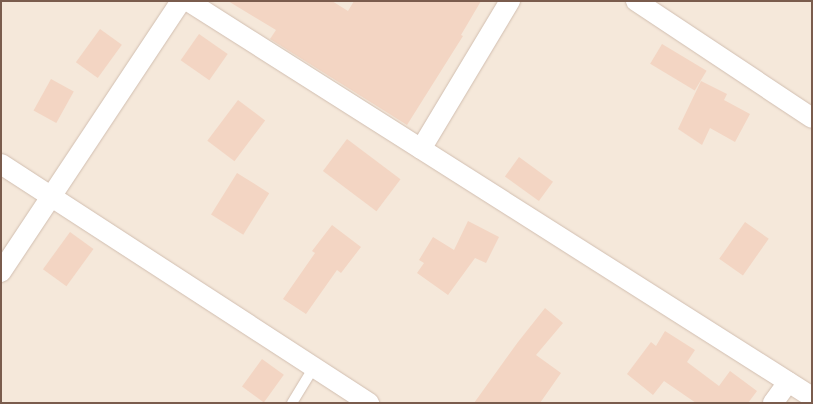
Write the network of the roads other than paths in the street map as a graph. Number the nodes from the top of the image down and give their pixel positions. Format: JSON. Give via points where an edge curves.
{"nodes":[{"id":1,"x":181,"y":1,"type":"edge"},
{"id":2,"x":188,"y":1,"type":"edge"},
{"id":3,"x":510,"y":1,"type":"edge"},
{"id":4,"x":636,"y":1,"type":"edge"},
{"id":5,"x":812,"y":118,"type":"edge"},
{"id":6,"x":421,"y":148,"type":"junction"},
{"id":7,"x":1,"y":164,"type":"edge"},
{"id":8,"x":51,"y":197,"type":"junction"},
{"id":9,"x":1,"y":272,"type":"edge"},
{"id":10,"x":314,"y":367,"type":"junction"},
{"id":11,"x":788,"y":382,"type":"junction"},
{"id":12,"x":812,"y":397,"type":"edge"},
{"id":13,"x":292,"y":403,"type":"edge"},
{"id":14,"x":369,"y":403,"type":"edge"},
{"id":15,"x":774,"y":403,"type":"edge"}],
"edges":[{"from":1,"to":8,"type":"street"},
{"from":2,"to":6,"type":"street"},
{"from":3,"to":6,"type":"street"},
{"from":4,"to":5,"type":"street"},
{"from":6,"to":11,"type":"street"},
{"from":7,"to":8,"type":"street"},
{"from":8,"to":9,"type":"street"},
{"from":8,"to":10,"type":"street"},
{"from":10,"to":13,"type":"lane"},
{"from":10,"to":14,"type":"street"},
{"from":11,"to":12,"type":"street"},
{"from":11,"to":15,"type":"street"}]}
